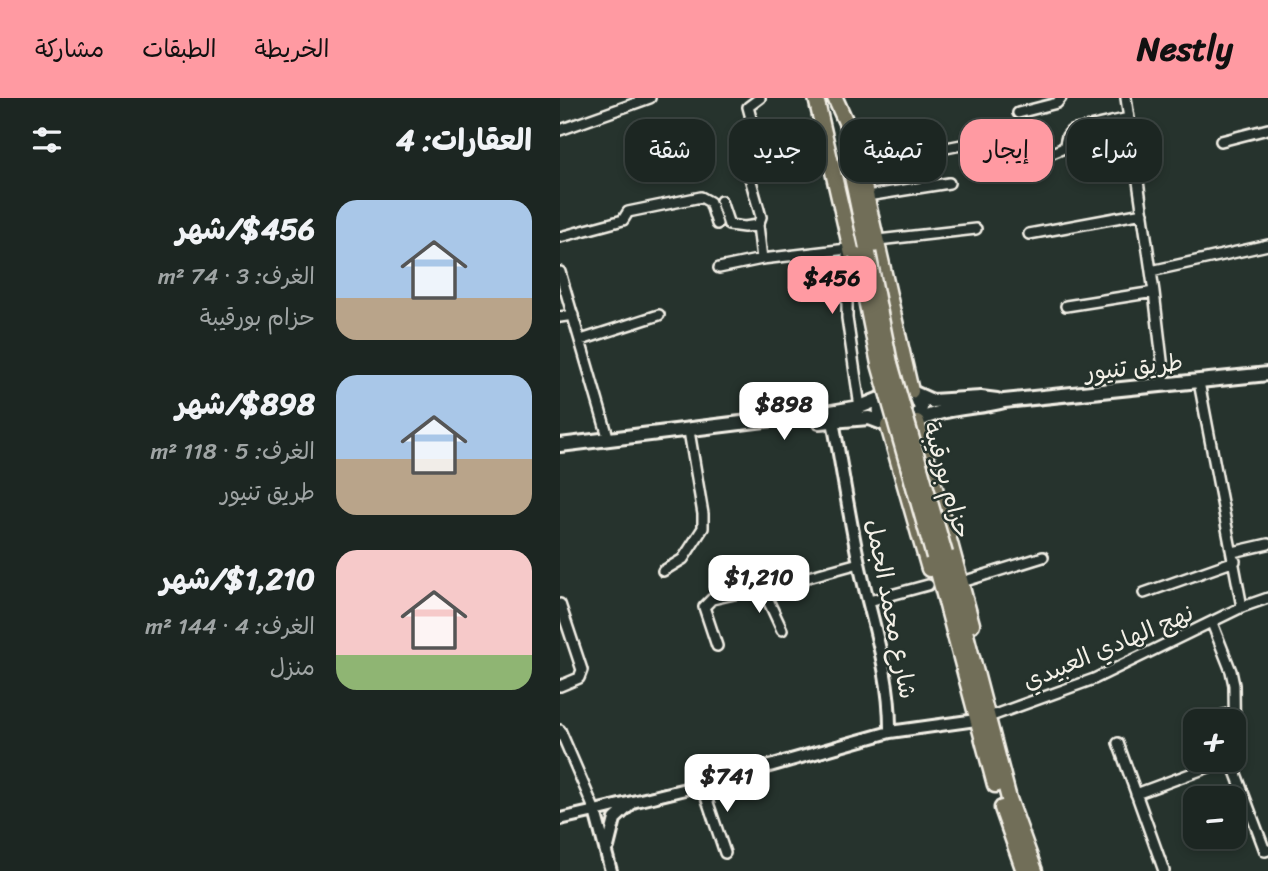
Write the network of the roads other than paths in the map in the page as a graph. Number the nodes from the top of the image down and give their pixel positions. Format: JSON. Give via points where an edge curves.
{"nodes":[{"id":1,"x":650,"y":98,"type":"edge"},
{"id":2,"x":760,"y":98,"type":"edge"},
{"id":3,"x":818,"y":98,"type":"edge"},
{"id":4,"x":1061,"y":98,"type":"edge"},
{"id":5,"x":1126,"y":98,"type":"edge"},
{"id":6,"x":837,"y":99,"type":"edge"},
{"id":7,"x":1018,"y":113,"type":"dead end"},
{"id":8,"x":1129,"y":118,"type":"junction"},
{"id":9,"x":845,"y":119,"type":"edge"},
{"id":10,"x":1268,"y":129,"type":"edge"},
{"id":11,"x":560,"y":130,"type":"edge"},
{"id":12,"x":1221,"y":141,"type":"dead end"},
{"id":13,"x":1053,"y":153,"type":"edge"},
{"id":14,"x":863,"y":182,"type":"edge"},
{"id":15,"x":949,"y":183,"type":"dead end"},
{"id":16,"x":867,"y":196,"type":"junction"},
{"id":17,"x":721,"y":201,"type":"dead end"},
{"id":18,"x":1143,"y":213,"type":"junction"},
{"id":19,"x":717,"y":224,"type":"dead end"},
{"id":20,"x":758,"y":225,"type":"junction"},
{"id":21,"x":976,"y":229,"type":"dead end"},
{"id":22,"x":1029,"y":234,"type":"dead end"},
{"id":23,"x":560,"y":237,"type":"edge"},
{"id":24,"x":878,"y":240,"type":"junction"},
{"id":25,"x":1268,"y":245,"type":"edge"},
{"id":26,"x":856,"y":251,"type":"junction"},
{"id":27,"x":762,"y":259,"type":"junction"},
{"id":28,"x":719,"y":268,"type":"dead end"},
{"id":29,"x":1151,"y":271,"type":"junction"},
{"id":30,"x":560,"y":272,"type":"edge"},
{"id":31,"x":1154,"y":292,"type":"junction"},
{"id":32,"x":1066,"y":306,"type":"dead end"},
{"id":33,"x":659,"y":314,"type":"dead end"},
{"id":34,"x":573,"y":315,"type":"junction"},
{"id":35,"x":560,"y":317,"type":"edge"},
{"id":36,"x":580,"y":340,"type":"junction"},
{"id":37,"x":1268,"y":374,"type":"edge"},
{"id":38,"x":1199,"y":382,"type":"junction"},
{"id":39,"x":1165,"y":386,"type":"junction"},
{"id":40,"x":914,"y":393,"type":"junction"},
{"id":41,"x":882,"y":398,"type":"junction"},
{"id":42,"x":1004,"y":401,"type":"junction"},
{"id":43,"x":860,"y":407,"type":"junction"},
{"id":44,"x":833,"y":421,"type":"junction"},
{"id":45,"x":917,"y":422,"type":"junction"},
{"id":46,"x":886,"y":425,"type":"junction"},
{"id":47,"x":689,"y":431,"type":"junction"},
{"id":48,"x":609,"y":440,"type":"junction"},
{"id":49,"x":560,"y":445,"type":"edge"},
{"id":50,"x":1268,"y":544,"type":"edge"},
{"id":51,"x":1043,"y":556,"type":"dead end"},
{"id":52,"x":1234,"y":557,"type":"junction"},
{"id":53,"x":859,"y":563,"type":"junction"},
{"id":54,"x":663,"y":571,"type":"dead end"},
{"id":55,"x":962,"y":582,"type":"junction"},
{"id":56,"x":928,"y":585,"type":"dead end"},
{"id":57,"x":762,"y":587,"type":"junction"},
{"id":58,"x":1144,"y":593,"type":"dead end"},
{"id":59,"x":1268,"y":598,"type":"edge"},
{"id":60,"x":869,"y":601,"type":"junction"},
{"id":61,"x":560,"y":604,"type":"edge"},
{"id":62,"x":1242,"y":607,"type":"junction"},
{"id":63,"x":1212,"y":623,"type":"junction"},
{"id":64,"x":782,"y":630,"type":"dead end"},
{"id":65,"x":717,"y":646,"type":"dead end"},
{"id":66,"x":560,"y":686,"type":"edge"},
{"id":67,"x":1235,"y":709,"type":"edge"},
{"id":68,"x":981,"y":719,"type":"junction"},
{"id":69,"x":560,"y":730,"type":"edge"},
{"id":70,"x":890,"y":732,"type":"junction"},
{"id":71,"x":1118,"y":743,"type":"dead end"},
{"id":72,"x":1195,"y":772,"type":"edge"},
{"id":73,"x":1236,"y":772,"type":"edge"},
{"id":74,"x":702,"y":785,"type":"junction"},
{"id":75,"x":1136,"y":794,"type":"junction"},
{"id":76,"x":639,"y":800,"type":"junction"},
{"id":77,"x":595,"y":811,"type":"junction"},
{"id":78,"x":560,"y":819,"type":"edge"},
{"id":79,"x":1266,"y":851,"type":"edge"},
{"id":80,"x":725,"y":853,"type":"dead end"},
{"id":81,"x":607,"y":854,"type":"junction"},
{"id":82,"x":611,"y":871,"type":"edge"},
{"id":83,"x":1024,"y":871,"type":"edge"},
{"id":84,"x":1035,"y":871,"type":"edge"},
{"id":85,"x":1164,"y":871,"type":"edge"}],
"edges":[{"from":1,"to":11,"type":"street"},
{"from":2,"to":20,"type":"street","via":[[748,107],[757,140],[743,153],[761,217]]},
{"from":3,"to":26,"type":"highway","name":"حزام بورقيبة","via":[[836,148]]},
{"from":4,"to":7,"type":"street"},
{"from":5,"to":8,"type":"street"},
{"from":6,"to":9,"type":"highway"},
{"from":6,"to":26,"type":"highway","name":"حزام بورقيبة"},
{"from":8,"to":13,"type":"street","via":[[1070,131],[1064,148]]},
{"from":8,"to":18,"type":"street"},
{"from":10,"to":12,"type":"street"},
{"from":14,"to":16,"type":"highway"},
{"from":15,"to":16,"type":"street"},
{"from":16,"to":24,"type":"highway"},
{"from":17,"to":20,"type":"street","via":[[729,225]]},
{"from":18,"to":22,"type":"street"},
{"from":18,"to":29,"type":"street"},
{"from":19,"to":23,"type":"street","via":[[710,202],[701,197],[628,212],[623,220]]},
{"from":20,"to":27,"type":"street"},
{"from":21,"to":24,"type":"street"},
{"from":24,"to":40,"type":"highway"},
{"from":25,"to":29,"type":"street"},
{"from":26,"to":27,"type":"street"},
{"from":26,"to":41,"type":"highway"},
{"from":26,"to":43,"type":"street","via":[[847,318]]},
{"from":26,"to":68,"type":"highway","name":"حزام بورقيبة","bridge":true,"via":[[890,363]]},
{"from":27,"to":28,"type":"street"},
{"from":29,"to":31,"type":"street"},
{"from":30,"to":34,"type":"street"},
{"from":31,"to":32,"type":"street"},
{"from":31,"to":39,"type":"street"},
{"from":33,"to":36,"type":"street"},
{"from":34,"to":35,"type":"street"},
{"from":34,"to":36,"type":"street"},
{"from":36,"to":48,"type":"street"},
{"from":37,"to":38,"type":"main road","name":"طريق تنيور"},
{"from":38,"to":39,"type":"main road","name":"طريق تنيور"},
{"from":38,"to":52,"type":"street"},
{"from":39,"to":42,"type":"main road","name":"طريق تنيور"},
{"from":40,"to":41,"type":"main road","via":[[898,388]]},
{"from":40,"to":42,"type":"main road","name":"طريق تنيور","via":[[932,401]]},
{"from":40,"to":45,"type":"main road","via":[[921,408]]},
{"from":41,"to":43,"type":"main road"},
{"from":41,"to":46,"type":"main road","via":[[879,411]]},
{"from":42,"to":45,"type":"main road","name":"طريق تنيور","via":[[940,412]]},
{"from":43,"to":47,"type":"main road"},
{"from":44,"to":46,"type":"main road","via":[[869,418]]},
{"from":44,"to":47,"type":"main road"},
{"from":44,"to":53,"type":"street","name":"شارع محمد الجمل"},
{"from":45,"to":46,"type":"main road","via":[[905,430]]},
{"from":45,"to":55,"type":"highway"},
{"from":46,"to":68,"type":"highway","via":[[961,686]]},
{"from":47,"to":48,"type":"main road"},
{"from":47,"to":54,"type":"street","via":[[702,528],[683,559]]},
{"from":48,"to":49,"type":"main road"},
{"from":50,"to":52,"type":"street"},
{"from":51,"to":55,"type":"street"},
{"from":52,"to":58,"type":"street"},
{"from":52,"to":62,"type":"street"},
{"from":53,"to":57,"type":"street"},
{"from":53,"to":60,"type":"street","name":"شارع محمد الجمل"},
{"from":55,"to":68,"type":"highway","via":[[983,670]]},
{"from":56,"to":60,"type":"street"},
{"from":57,"to":64,"type":"street"},
{"from":57,"to":65,"type":"street","via":[[712,599],[705,607]]},
{"from":59,"to":62,"type":"street","name":"نهج الهادي العبيدي"},
{"from":60,"to":70,"type":"street","name":"شارع محمد الجمل","via":[[882,657]]},
{"from":61,"to":66,"type":"street","via":[[582,670],[579,678]]},
{"from":62,"to":63,"type":"street","name":"نهج الهادي العبيدي"},
{"from":63,"to":67,"type":"street","via":[[1231,671]]},
{"from":63,"to":68,"type":"street","name":"نهج الهادي العبيدي","via":[[1094,679]]},
{"from":68,"to":70,"type":"street"},
{"from":68,"to":83,"type":"highway","name":"حزام بورقيبة"},
{"from":68,"to":84,"type":"highway","name":"حزام بورقيبة"},
{"from":69,"to":77,"type":"street"},
{"from":70,"to":74,"type":"street","name":"شارع محمد الجمل"},
{"from":71,"to":75,"type":"street"},
{"from":72,"to":75,"type":"street"},
{"from":73,"to":79,"type":"street"},
{"from":74,"to":76,"type":"street","name":"شارع محمد الجمل"},
{"from":74,"to":80,"type":"street"},
{"from":75,"to":85,"type":"street"},
{"from":76,"to":77,"type":"street","name":"شارع محمد الجمل"},
{"from":76,"to":81,"type":"street","via":[[615,819]]},
{"from":77,"to":78,"type":"street","name":"شارع محمد الجمل"},
{"from":77,"to":81,"type":"street"},
{"from":81,"to":82,"type":"street"}]}
